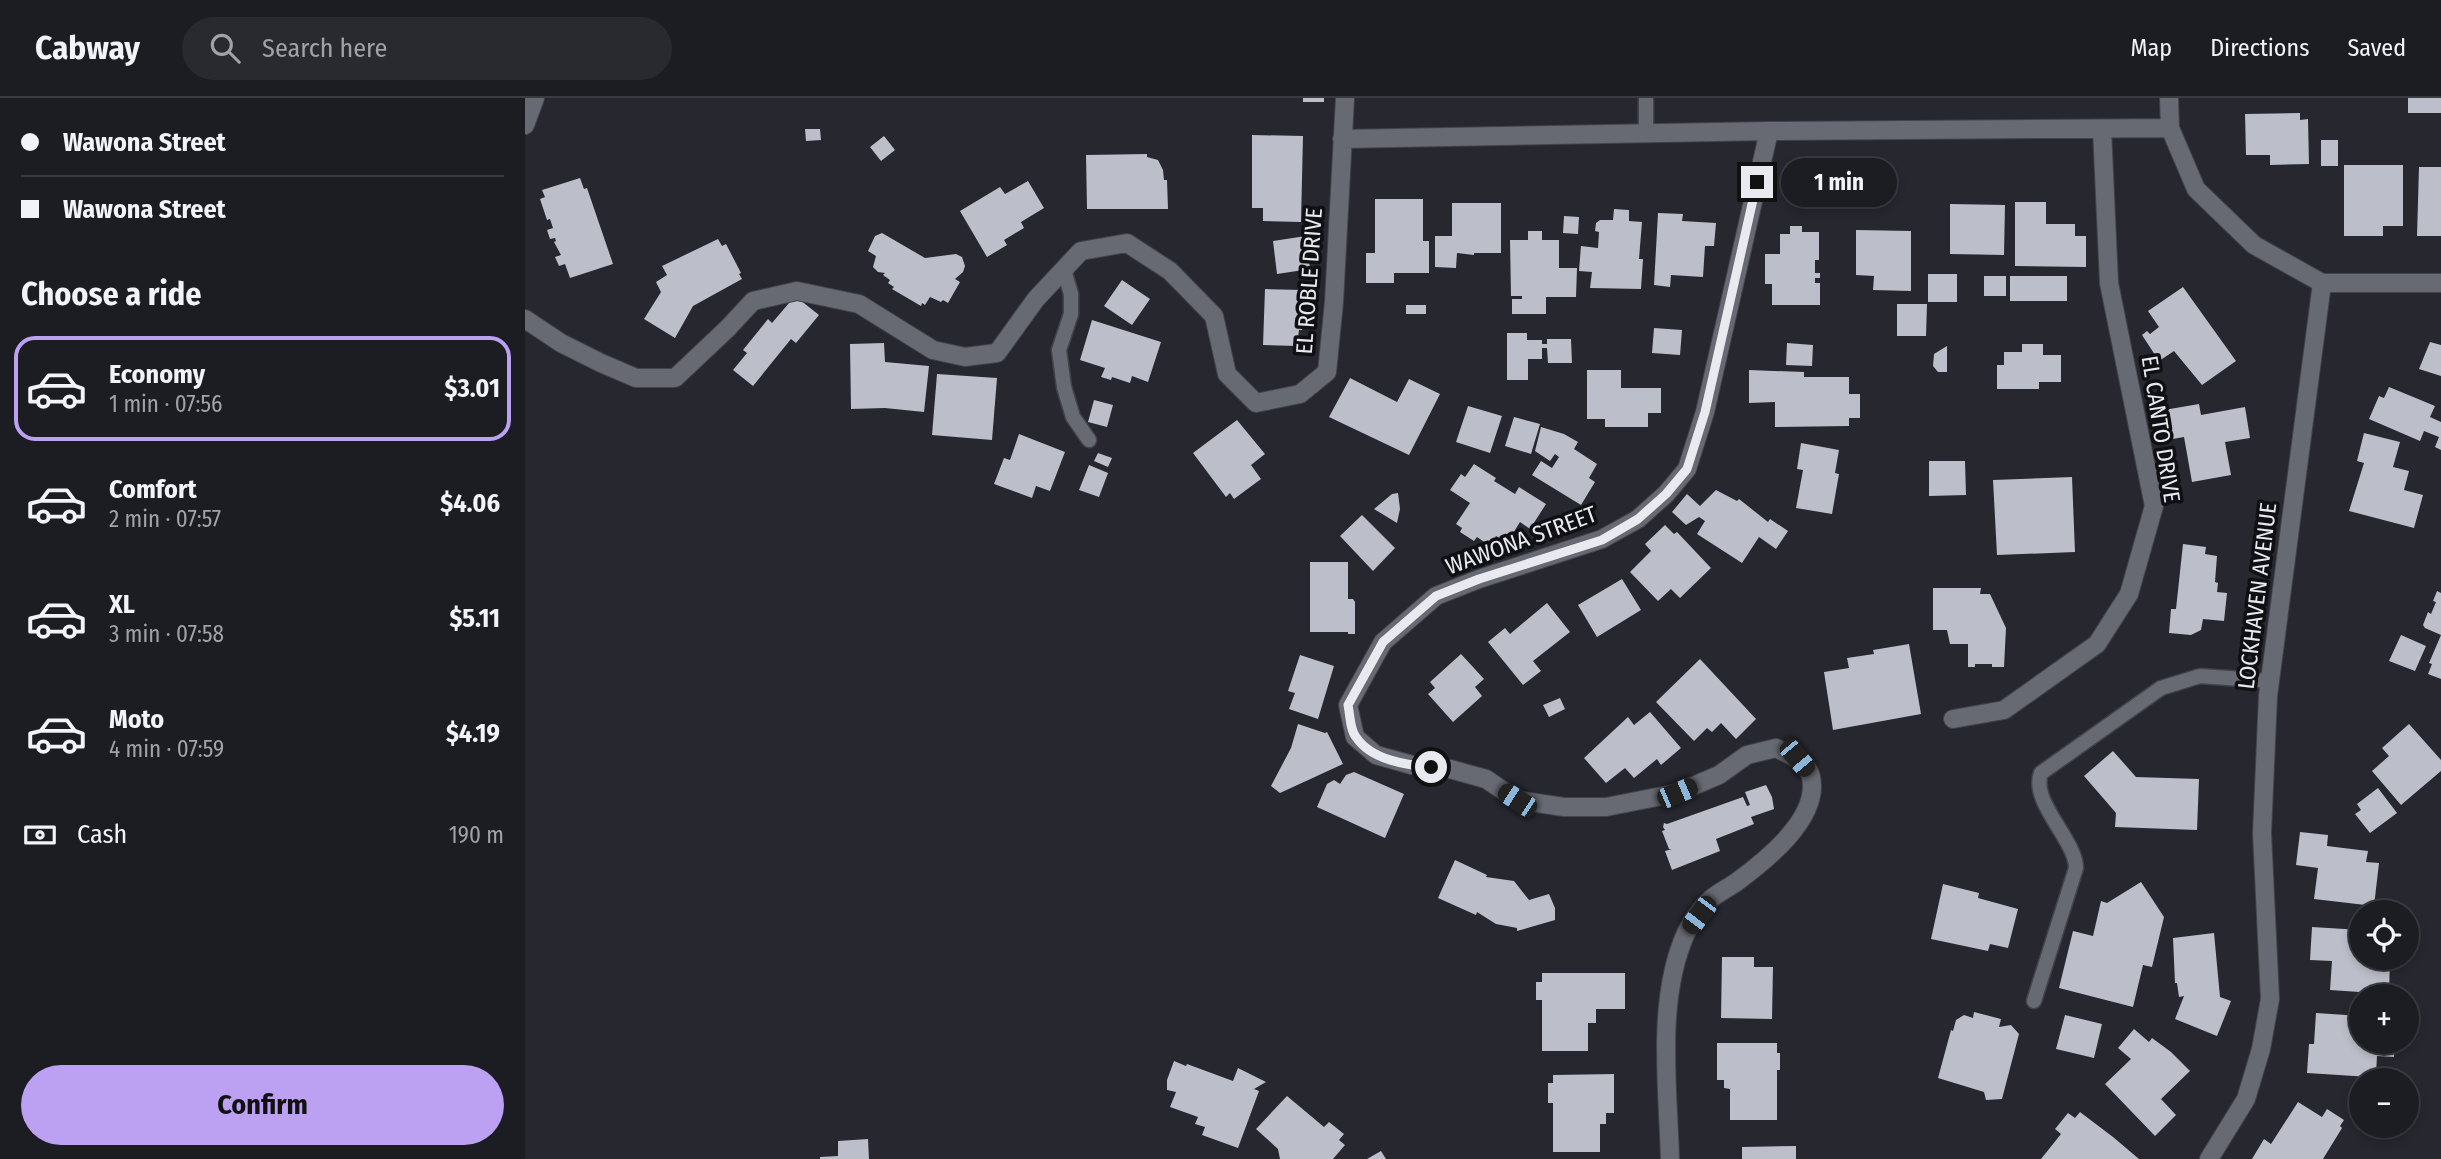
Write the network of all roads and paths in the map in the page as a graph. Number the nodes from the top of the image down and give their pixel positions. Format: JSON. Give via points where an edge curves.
{"nodes":[{"id":1,"x":535,"y":98,"type":"edge"},
{"id":2,"x":1345,"y":98,"type":"edge"},
{"id":3,"x":1646,"y":98,"type":"edge"},
{"id":4,"x":2169,"y":98,"type":"edge"},
{"id":5,"x":525,"y":125,"type":"edge"},
{"id":6,"x":2170,"y":128,"type":"junction"},
{"id":7,"x":2102,"y":129,"type":"junction"},
{"id":8,"x":1769,"y":131,"type":"junction"},
{"id":9,"x":1646,"y":133,"type":"junction"},
{"id":10,"x":1342,"y":139,"type":"junction"},
{"id":11,"x":1063,"y":270,"type":"junction"},
{"id":12,"x":2322,"y":283,"type":"junction"},
{"id":13,"x":2441,"y":283,"type":"edge"},
{"id":14,"x":525,"y":319,"type":"edge"},
{"id":15,"x":1089,"y":440,"type":"dead end"},
{"id":16,"x":2269,"y":681,"type":"junction"},
{"id":17,"x":1953,"y":719,"type":"dead end"},
{"id":18,"x":2034,"y":1001,"type":"dead end"},
{"id":19,"x":1670,"y":1159,"type":"edge"},
{"id":20,"x":2209,"y":1159,"type":"edge"}],
"edges":[{"from":1,"to":5,"type":"street"},
{"from":2,"to":10,"type":"street"},
{"from":3,"to":9,"type":"lane"},
{"from":4,"to":6,"type":"street"},
{"from":6,"to":7,"type":"street"},
{"from":6,"to":12,"type":"street","via":[[2196,189],[2254,246]]},
{"from":7,"to":8,"type":"street"},
{"from":7,"to":17,"type":"street","name":"EL CANTO DRIVE","via":[[2109,283],[2154,506],[2129,594],[2097,644],[2004,709]]},
{"from":8,"to":9,"type":"street"},
{"from":8,"to":19,"type":"street","name":"WAWONA STREET","via":[[1705,412],[1687,469],[1638,519],[1602,540],[1436,596],[1383,642],[1348,705],[1355,737],[1376,755],[1486,779],[1517,800],[1606,807],[1677,793],[1720,775],[1748,755],[1776,748],[1797,758],[1811,775],[1811,797],[1801,822],[1780,846],[1711,899],[1687,931],[1671,976],[1667,1017]]},
{"from":9,"to":10,"type":"street"},
{"from":10,"to":11,"type":"street","name":"EL ROBLE DRIVE","via":[[1327,372],[1300,394],[1256,403],[1227,374],[1214,316],[1170,271],[1128,243],[1081,251]]},
{"from":11,"to":14,"type":"street","name":"EL ROBLE DRIVE","via":[[997,353],[965,356],[933,350],[859,304],[797,291],[753,301],[675,378],[636,378],[571,348]]},
{"from":11,"to":15,"type":"lane","via":[[1071,294],[1059,350],[1064,387],[1073,416]]},
{"from":12,"to":13,"type":"street"},
{"from":12,"to":16,"type":"street","name":"LOCKHAVEN AVENUE"},
{"from":16,"to":18,"type":"lane","via":[[2200,676],[2161,688],[2041,774],[2038,781],[2049,814],[2076,859],[2076,868]]},
{"from":16,"to":20,"type":"street","name":"LOCKHAVEN AVENUE","via":[[2262,833],[2270,999],[2246,1099]]}]}
